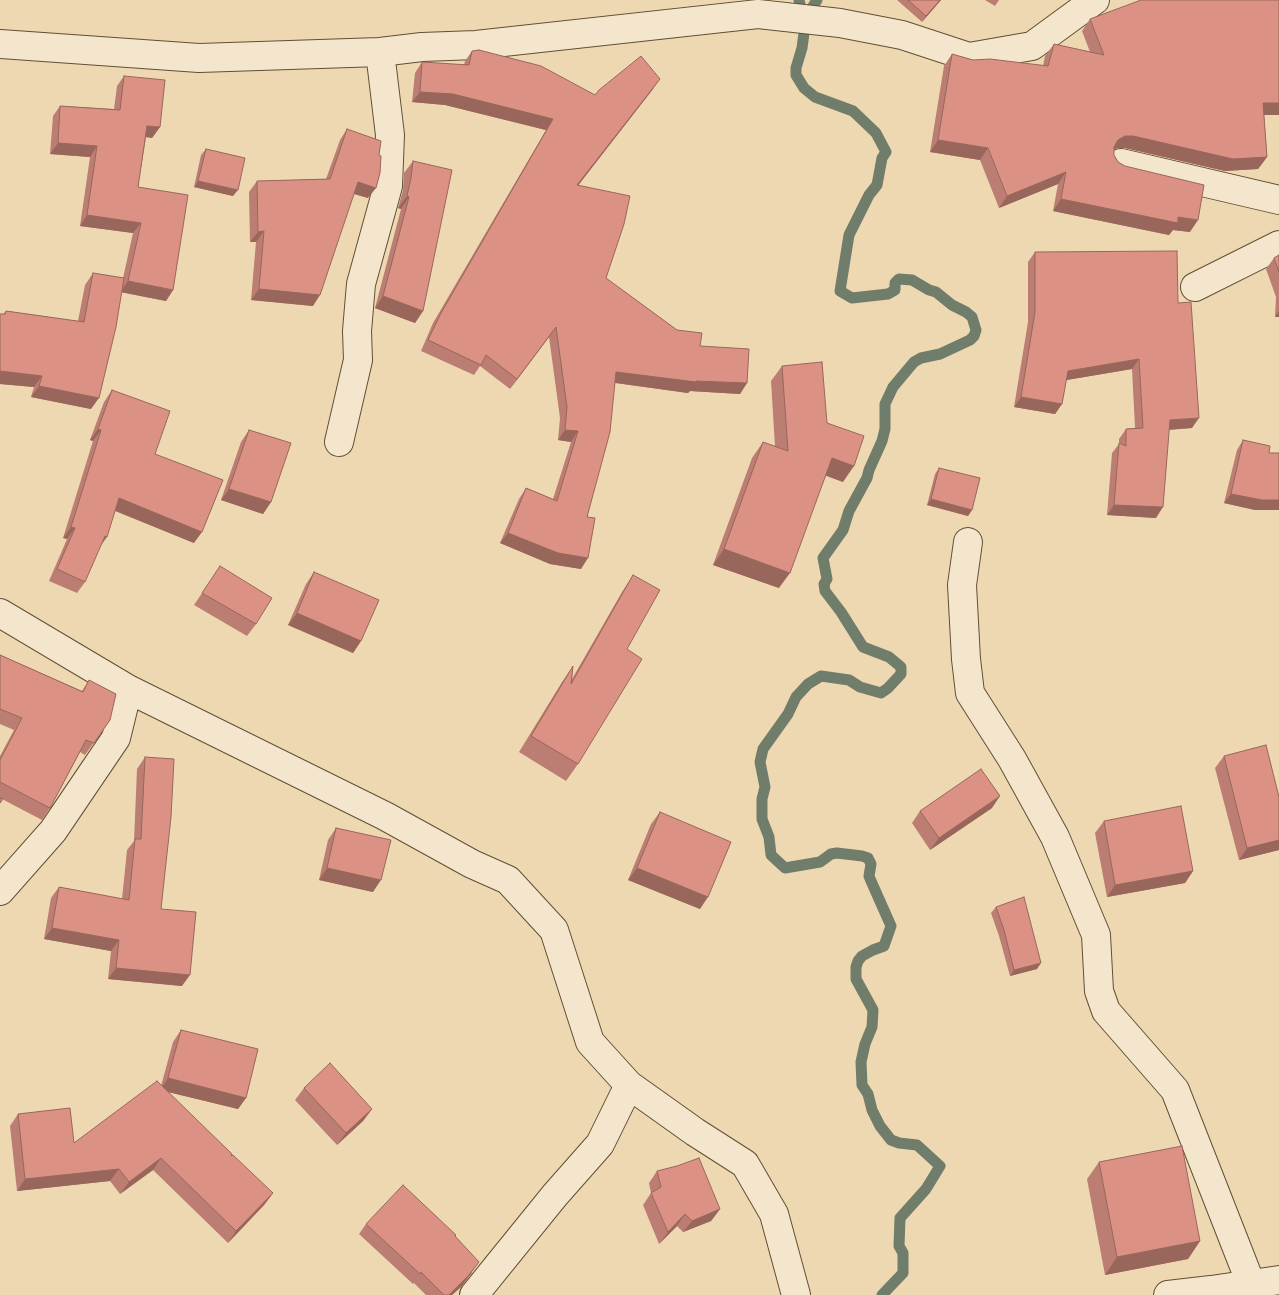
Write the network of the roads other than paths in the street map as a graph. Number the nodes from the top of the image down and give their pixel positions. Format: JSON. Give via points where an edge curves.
{"nodes":[{"id":1,"x":1095,"y":0,"type":"edge"},
{"id":2,"x":0,"y":44,"type":"edge"},
{"id":3,"x":380,"y":52,"type":"junction"},
{"id":4,"x":1120,"y":163,"type":"edge"},
{"id":5,"x":1279,"y":200,"type":"edge"},
{"id":6,"x":1279,"y":245,"type":"edge"},
{"id":7,"x":1195,"y":287,"type":"dead end"},
{"id":8,"x":339,"y":442,"type":"dead end"},
{"id":9,"x":968,"y":542,"type":"dead end"},
{"id":10,"x":0,"y":613,"type":"edge"},
{"id":11,"x":128,"y":689,"type":"junction"},
{"id":12,"x":0,"y":891,"type":"edge"},
{"id":13,"x":629,"y":1085,"type":"junction"},
{"id":14,"x":1279,"y":1280,"type":"edge"},
{"id":15,"x":1250,"y":1284,"type":"junction"},
{"id":16,"x":474,"y":1295,"type":"edge"},
{"id":17,"x":796,"y":1295,"type":"edge"},
{"id":18,"x":1168,"y":1295,"type":"edge"}],
"edges":[{"from":1,"to":3,"type":"street","via":[[1032,46],[969,57],[902,35],[840,23],[758,14],[476,45]]},
{"from":2,"to":3,"type":"street","via":[[199,58]]},
{"from":3,"to":8,"type":"street","via":[[390,135],[388,186],[361,284],[358,360]]},
{"from":4,"to":5,"type":"street"},
{"from":6,"to":7,"type":"street"},
{"from":9,"to":15,"type":"street","via":[[962,584],[970,693],[1056,838],[1096,935],[1099,991],[1106,1011],[1175,1090]]},
{"from":10,"to":11,"type":"street"},
{"from":11,"to":12,"type":"street","via":[[116,738],[53,831]]},
{"from":11,"to":13,"type":"street","via":[[508,880],[554,930],[590,1042]]},
{"from":13,"to":16,"type":"street","via":[[600,1144]]},
{"from":13,"to":17,"type":"street","via":[[745,1164],[774,1214]]},
{"from":14,"to":15,"type":"street"},
{"from":15,"to":18,"type":"street"}]}
